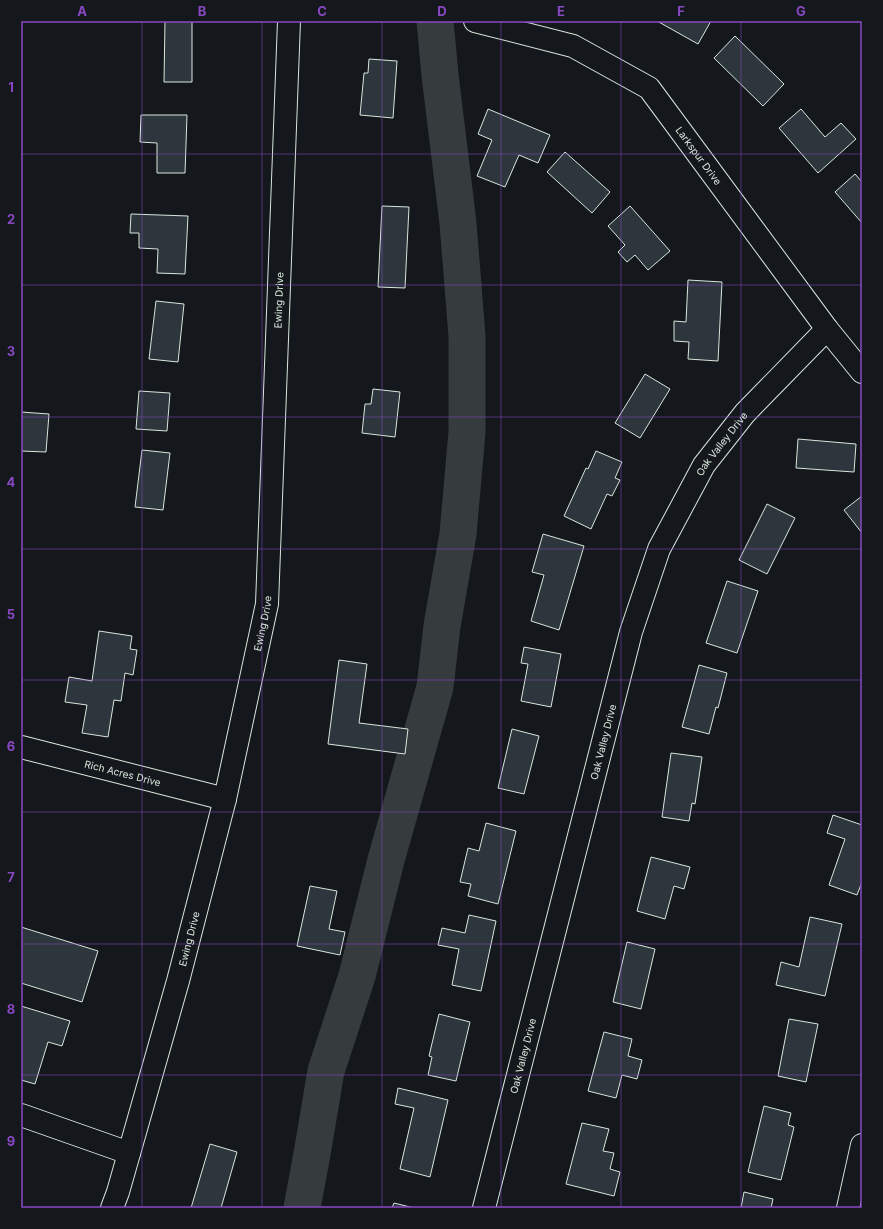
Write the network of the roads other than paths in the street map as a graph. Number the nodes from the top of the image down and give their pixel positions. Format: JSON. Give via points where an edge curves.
{"nodes":[{"id":1,"x":290,"y":21,"type":"edge"},
{"id":2,"x":475,"y":21,"type":"edge"},
{"id":3,"x":827,"y":328,"type":"junction"},
{"id":4,"x":862,"y":372,"type":"edge"},
{"id":5,"x":23,"y":753,"type":"edge"},
{"id":6,"x":225,"y":799,"type":"junction"},
{"id":7,"x":21,"y":1115,"type":"edge"},
{"id":8,"x":862,"y":1145,"type":"edge"},
{"id":9,"x":129,"y":1154,"type":"junction"},
{"id":10,"x":112,"y":1208,"type":"edge"},
{"id":11,"x":484,"y":1208,"type":"edge"},
{"id":12,"x":848,"y":1208,"type":"edge"}],
"edges":[{"from":1,"to":6,"type":"street","name":"Ewing Drive","via":[[267,604]]},
{"from":2,"to":3,"type":"street","name":"Larkspur Drive","via":[[574,46],[649,88]]},
{"from":3,"to":4,"type":"street","name":"Larkspur Drive"},
{"from":3,"to":11,"type":"street","name":"Oak Valley Drive","via":[[746,413],[704,465],[659,549],[632,632]]},
{"from":5,"to":6,"type":"street","name":"Rich Acres Drive"},
{"from":6,"to":9,"type":"street","name":"Ewing Drive","via":[[178,981]]},
{"from":7,"to":9,"type":"street"},
{"from":8,"to":12,"type":"street"},
{"from":9,"to":10,"type":"street","name":"Ewing Drive"}]}
